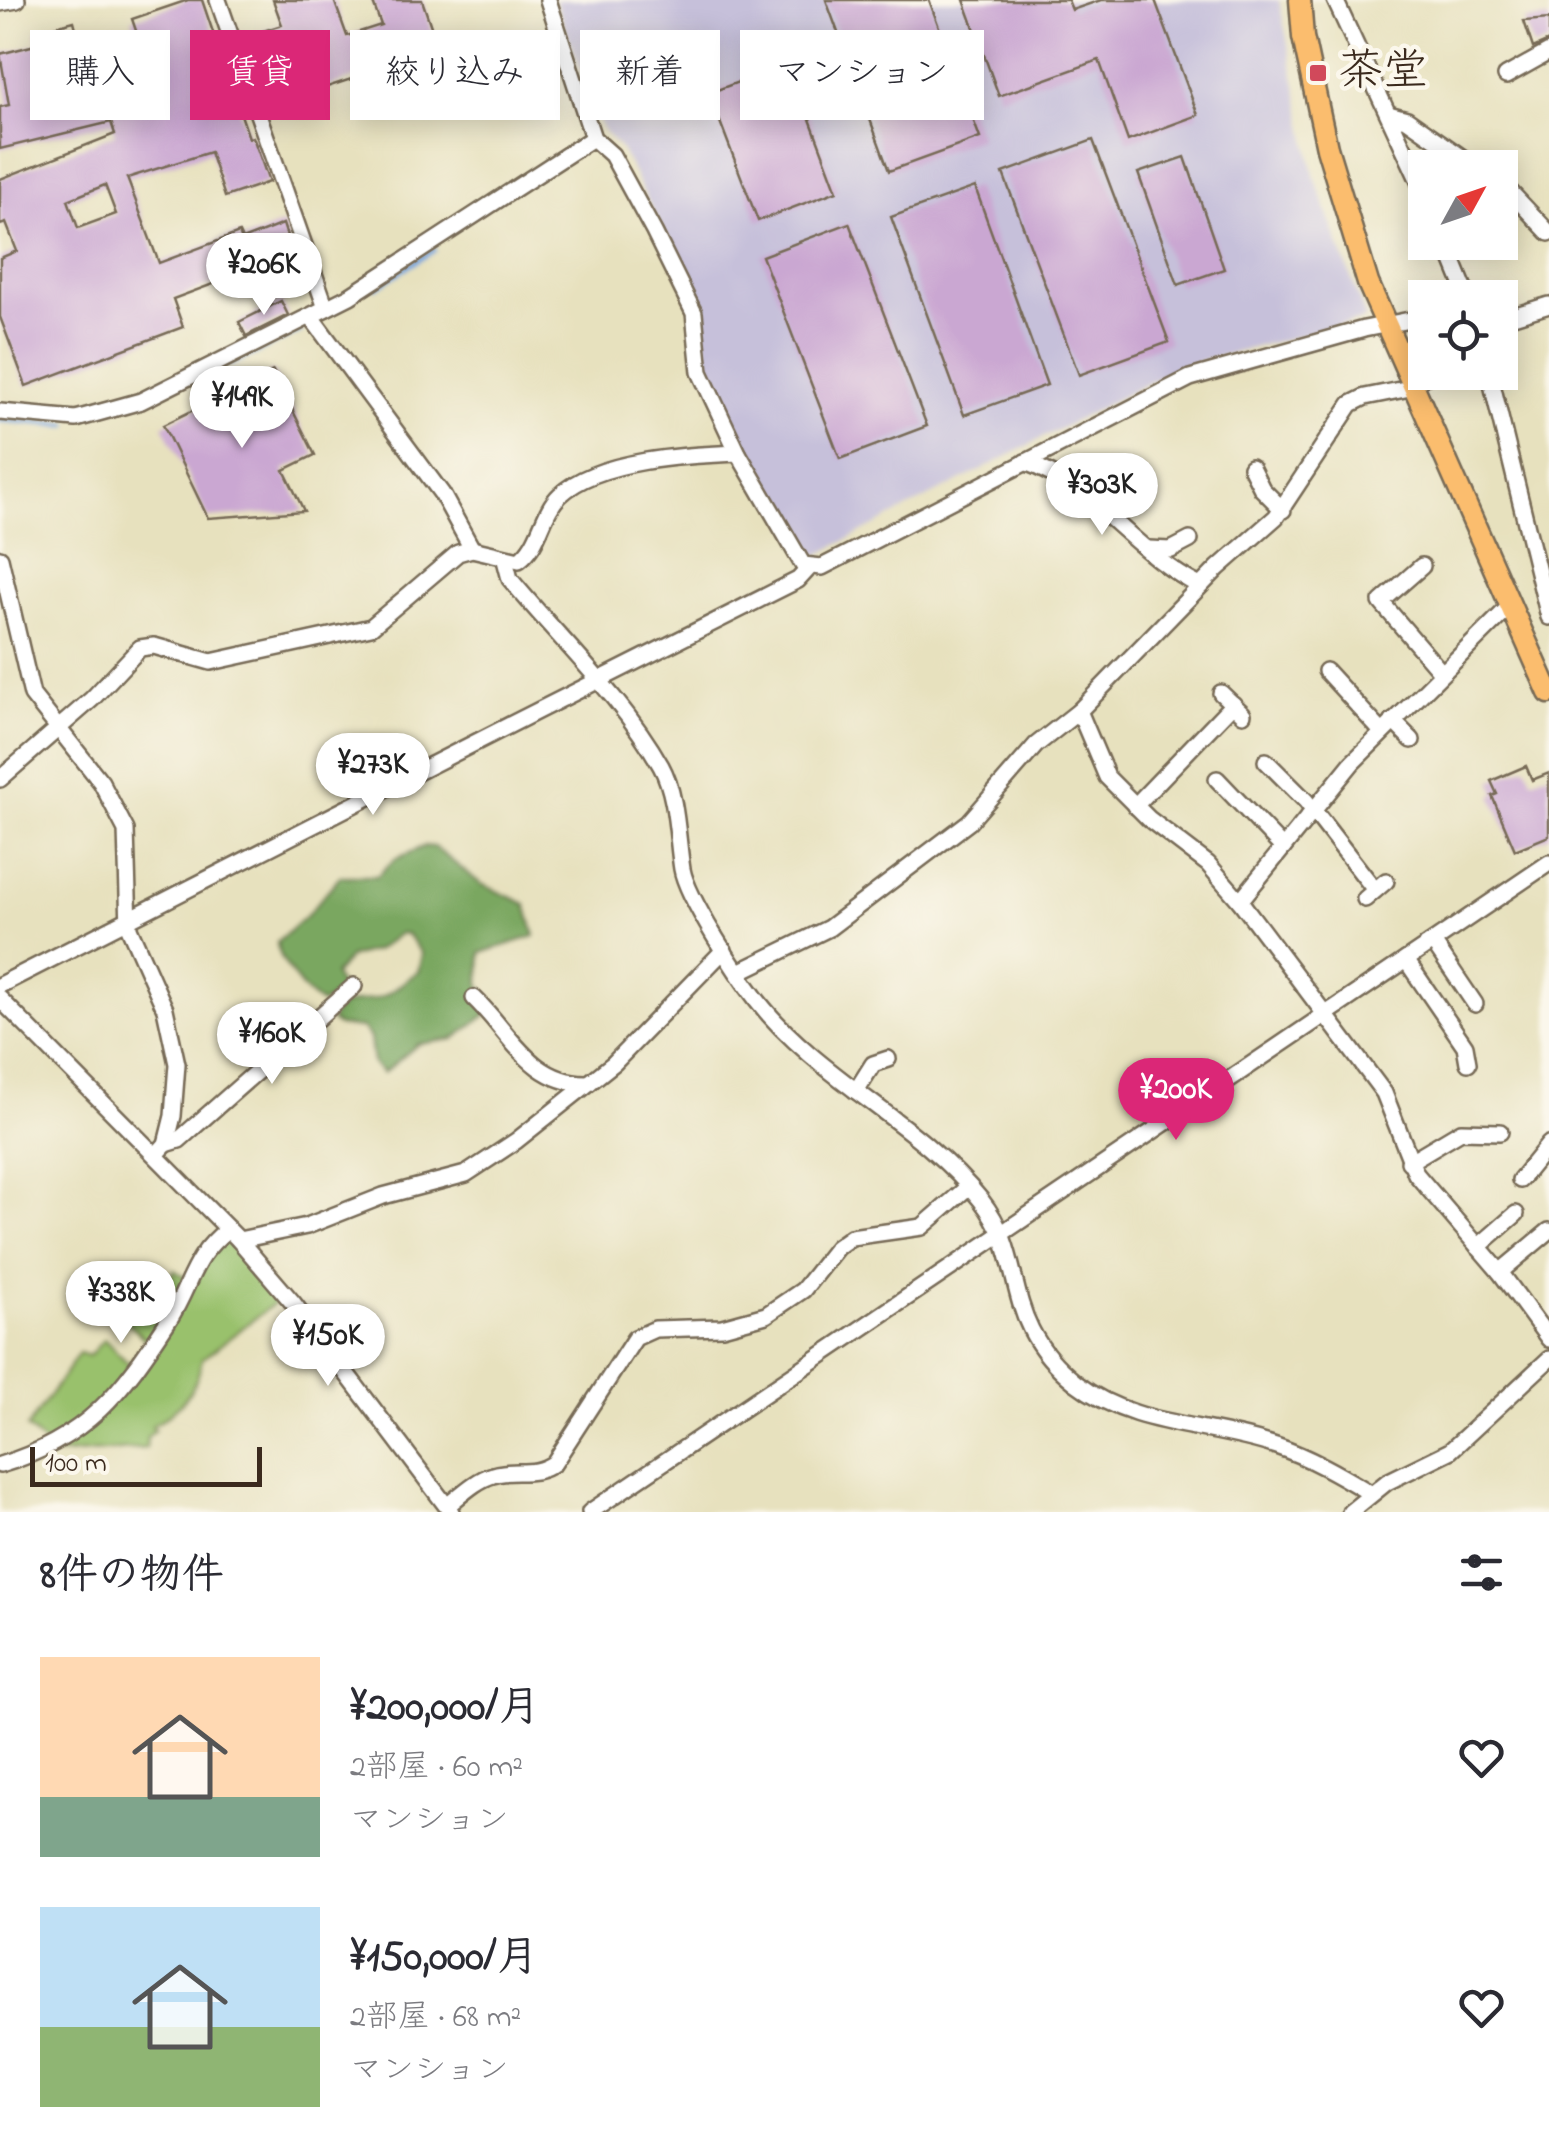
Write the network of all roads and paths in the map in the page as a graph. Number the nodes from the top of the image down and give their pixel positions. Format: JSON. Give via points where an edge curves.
{"nodes":[{"id":1,"x":16,"y":0,"type":"edge"},
{"id":2,"x":218,"y":0,"type":"edge"},
{"id":3,"x":548,"y":0,"type":"edge"},
{"id":4,"x":1300,"y":0,"type":"edge"},
{"id":5,"x":1335,"y":0,"type":"edge"},
{"id":6,"x":0,"y":4,"type":"edge"},
{"id":7,"x":1549,"y":52,"type":"edge"},
{"id":8,"x":1506,"y":76,"type":"dead end"},
{"id":9,"x":1392,"y":115,"type":"junction"},
{"id":10,"x":593,"y":138,"type":"junction"},
{"id":11,"x":1451,"y":150,"type":"edge"},
{"id":12,"x":1408,"y":153,"type":"edge"},
{"id":13,"x":1518,"y":200,"type":"edge"},
{"id":14,"x":1549,"y":233,"type":"edge"},
{"id":15,"x":1549,"y":305,"type":"edge"},
{"id":16,"x":326,"y":308,"type":"junction"},
{"id":17,"x":1518,"y":314,"type":"edge"},
{"id":18,"x":311,"y":317,"type":"junction"},
{"id":19,"x":1408,"y":321,"type":"edge"},
{"id":20,"x":1390,"y":324,"type":"junction"},
{"id":21,"x":1408,"y":368,"type":"edge"},
{"id":22,"x":1408,"y":387,"type":"edge"},
{"id":23,"x":1417,"y":390,"type":"edge"},
{"id":24,"x":1493,"y":390,"type":"edge"},
{"id":25,"x":0,"y":412,"type":"edge"},
{"id":26,"x":738,"y":453,"type":"junction"},
{"id":27,"x":1026,"y":462,"type":"junction"},
{"id":28,"x":1252,"y":467,"type":"dead end"},
{"id":29,"x":1282,"y":510,"type":"junction"},
{"id":30,"x":1190,"y":540,"type":"dead end"},
{"id":31,"x":472,"y":549,"type":"junction"},
{"id":32,"x":1148,"y":549,"type":"junction"},
{"id":33,"x":0,"y":558,"type":"edge"},
{"id":34,"x":505,"y":560,"type":"junction"},
{"id":35,"x":1422,"y":566,"type":"dead end"},
{"id":36,"x":810,"y":567,"type":"junction"},
{"id":37,"x":1200,"y":584,"type":"junction"},
{"id":38,"x":1510,"y":606,"type":"junction"},
{"id":39,"x":1549,"y":616,"type":"edge"},
{"id":40,"x":1326,"y":671,"type":"dead end"},
{"id":41,"x":1442,"y":672,"type":"junction"},
{"id":42,"x":599,"y":680,"type":"junction"},
{"id":43,"x":1549,"y":693,"type":"edge"},
{"id":44,"x":1232,"y":704,"type":"dead end"},
{"id":45,"x":1079,"y":711,"type":"junction"},
{"id":46,"x":1388,"y":727,"type":"junction"},
{"id":47,"x":55,"y":728,"type":"junction"},
{"id":48,"x":1412,"y":740,"type":"dead end"},
{"id":49,"x":1266,"y":762,"type":"dead end"},
{"id":50,"x":0,"y":779,"type":"edge"},
{"id":51,"x":1217,"y":779,"type":"dead end"},
{"id":52,"x":1135,"y":806,"type":"junction"},
{"id":53,"x":1314,"y":810,"type":"junction"},
{"id":54,"x":1284,"y":848,"type":"junction"},
{"id":55,"x":1549,"y":863,"type":"edge"},
{"id":56,"x":1375,"y":890,"type":"dead end"},
{"id":57,"x":1240,"y":901,"type":"junction"},
{"id":58,"x":128,"y":920,"type":"junction"},
{"id":59,"x":1433,"y":942,"type":"junction"},
{"id":60,"x":724,"y":950,"type":"junction"},
{"id":61,"x":1406,"y":960,"type":"junction"},
{"id":62,"x":741,"y":971,"type":"junction"},
{"id":63,"x":0,"y":985,"type":"edge"},
{"id":64,"x":354,"y":986,"type":"dead end"},
{"id":65,"x":474,"y":998,"type":"dead end"},
{"id":66,"x":0,"y":999,"type":"edge"},
{"id":67,"x":1475,"y":1004,"type":"dead end"},
{"id":68,"x":1326,"y":1015,"type":"junction"},
{"id":69,"x":888,"y":1058,"type":"dead end"},
{"id":70,"x":1468,"y":1062,"type":"dead end"},
{"id":71,"x":589,"y":1082,"type":"junction"},
{"id":72,"x":856,"y":1091,"type":"junction"},
{"id":73,"x":1500,"y":1132,"type":"dead end"},
{"id":74,"x":161,"y":1150,"type":"junction"},
{"id":75,"x":1546,"y":1152,"type":"edge"},
{"id":76,"x":1409,"y":1162,"type":"junction"},
{"id":77,"x":1520,"y":1180,"type":"dead end"},
{"id":78,"x":968,"y":1187,"type":"junction"},
{"id":79,"x":1516,"y":1214,"type":"dead end"},
{"id":80,"x":1549,"y":1231,"type":"edge"},
{"id":81,"x":1002,"y":1233,"type":"junction"},
{"id":82,"x":234,"y":1234,"type":"junction"},
{"id":83,"x":1478,"y":1248,"type":"junction"},
{"id":84,"x":1500,"y":1272,"type":"junction"},
{"id":85,"x":1549,"y":1339,"type":"edge"},
{"id":86,"x":1549,"y":1359,"type":"edge"},
{"id":87,"x":0,"y":1465,"type":"edge"},
{"id":88,"x":1370,"y":1493,"type":"junction"},
{"id":89,"x":449,"y":1509,"type":"edge"},
{"id":90,"x":590,"y":1512,"type":"edge"},
{"id":91,"x":1350,"y":1512,"type":"edge"}],
"edges":[{"from":1,"to":6,"type":"street"},
{"from":2,"to":16,"type":"street"},
{"from":3,"to":10,"type":"street"},
{"from":4,"to":20,"type":"main road","via":[[1336,183],[1368,283]]},
{"from":5,"to":9,"type":"street"},
{"from":7,"to":8,"type":"street"},
{"from":9,"to":11,"type":"street"},
{"from":9,"to":12,"type":"street"},
{"from":10,"to":16,"type":"street"},
{"from":10,"to":26,"type":"street","via":[[612,155],[694,313],[700,372]]},
{"from":13,"to":14,"type":"street"},
{"from":15,"to":17,"type":"street"},
{"from":16,"to":18,"type":"street"},
{"from":18,"to":25,"type":"street","via":[[120,409],[58,420]]},
{"from":18,"to":31,"type":"street","via":[[442,494]]},
{"from":19,"to":20,"type":"street"},
{"from":20,"to":21,"type":"main road"},
{"from":20,"to":27,"type":"street","via":[[1190,378]]},
{"from":22,"to":29,"type":"street","via":[[1351,404]]},
{"from":23,"to":38,"type":"main road"},
{"from":24,"to":39,"type":"street"},
{"from":26,"to":34,"type":"street","via":[[648,460],[569,488],[554,501],[526,555]]},
{"from":26,"to":36,"type":"street","via":[[796,558]]},
{"from":27,"to":32,"type":"street","via":[[1090,498]]},
{"from":27,"to":36,"type":"street","via":[[822,567]]},
{"from":28,"to":29,"type":"street"},
{"from":29,"to":37,"type":"street"},
{"from":30,"to":32,"type":"street","via":[[1171,550]]},
{"from":31,"to":34,"type":"street"},
{"from":31,"to":47,"type":"street","via":[[446,561],[371,627],[212,662],[140,648]]},
{"from":32,"to":37,"type":"street"},
{"from":33,"to":47,"type":"street","via":[[32,695]]},
{"from":34,"to":42,"type":"street","via":[[510,579]]},
{"from":35,"to":41,"type":"street","via":[[1380,602]]},
{"from":36,"to":42,"type":"street","via":[[798,580]]},
{"from":37,"to":45,"type":"street"},
{"from":38,"to":41,"type":"street"},
{"from":38,"to":43,"type":"main road"},
{"from":40,"to":46,"type":"street"},
{"from":41,"to":46,"type":"street"},
{"from":42,"to":58,"type":"street"},
{"from":42,"to":60,"type":"street","via":[[662,768],[684,876]]},
{"from":44,"to":52,"type":"street"},
{"from":45,"to":52,"type":"street","via":[[1098,761]]},
{"from":45,"to":62,"type":"street","via":[[1036,745],[957,833],[829,928]]},
{"from":46,"to":48,"type":"street"},
{"from":46,"to":53,"type":"street"},
{"from":47,"to":50,"type":"street"},
{"from":47,"to":58,"type":"street","via":[[101,782],[126,830]]},
{"from":49,"to":53,"type":"street"},
{"from":51,"to":54,"type":"street"},
{"from":52,"to":57,"type":"street","via":[[1198,854]]},
{"from":53,"to":54,"type":"street"},
{"from":53,"to":56,"type":"street"},
{"from":54,"to":57,"type":"street"},
{"from":55,"to":59,"type":"street"},
{"from":57,"to":68,"type":"street"},
{"from":58,"to":63,"type":"street"},
{"from":58,"to":74,"type":"street","via":[[174,1048],[178,1082]]},
{"from":59,"to":61,"type":"street"},
{"from":59,"to":67,"type":"street"},
{"from":60,"to":62,"type":"street"},
{"from":60,"to":71,"type":"street","via":[[650,1031]]},
{"from":61,"to":68,"type":"street"},
{"from":61,"to":70,"type":"street","via":[[1465,1046]]},
{"from":62,"to":72,"type":"street","via":[[781,1027]]},
{"from":64,"to":74,"type":"street"},
{"from":65,"to":71,"type":"street","via":[[520,1055],[562,1080]]},
{"from":66,"to":74,"type":"street"},
{"from":68,"to":76,"type":"street","via":[[1384,1092]]},
{"from":68,"to":81,"type":"street"},
{"from":69,"to":72,"type":"street","via":[[872,1064]]},
{"from":71,"to":82,"type":"street","via":[[516,1141],[452,1181],[383,1196],[307,1226]]},
{"from":72,"to":78,"type":"street"},
{"from":73,"to":76,"type":"street","via":[[1460,1131]]},
{"from":74,"to":82,"type":"street"},
{"from":75,"to":77,"type":"street"},
{"from":76,"to":83,"type":"street"},
{"from":78,"to":81,"type":"street"},
{"from":78,"to":89,"type":"street","via":[[922,1227],[851,1237],[803,1290],[766,1315],[722,1327],[655,1329],[635,1338],[554,1464],[533,1474],[486,1477]]},
{"from":79,"to":83,"type":"street"},
{"from":80,"to":84,"type":"street"},
{"from":81,"to":88,"type":"street","via":[[1032,1338],[1075,1382],[1136,1415],[1275,1445]]},
{"from":81,"to":90,"type":"street"},
{"from":82,"to":87,"type":"street","via":[[200,1254],[172,1315],[90,1422],[41,1453]]},
{"from":82,"to":89,"type":"street"},
{"from":83,"to":84,"type":"street"},
{"from":84,"to":85,"type":"street"},
{"from":86,"to":88,"type":"street","via":[[1450,1451]]},
{"from":88,"to":91,"type":"street"}]}
